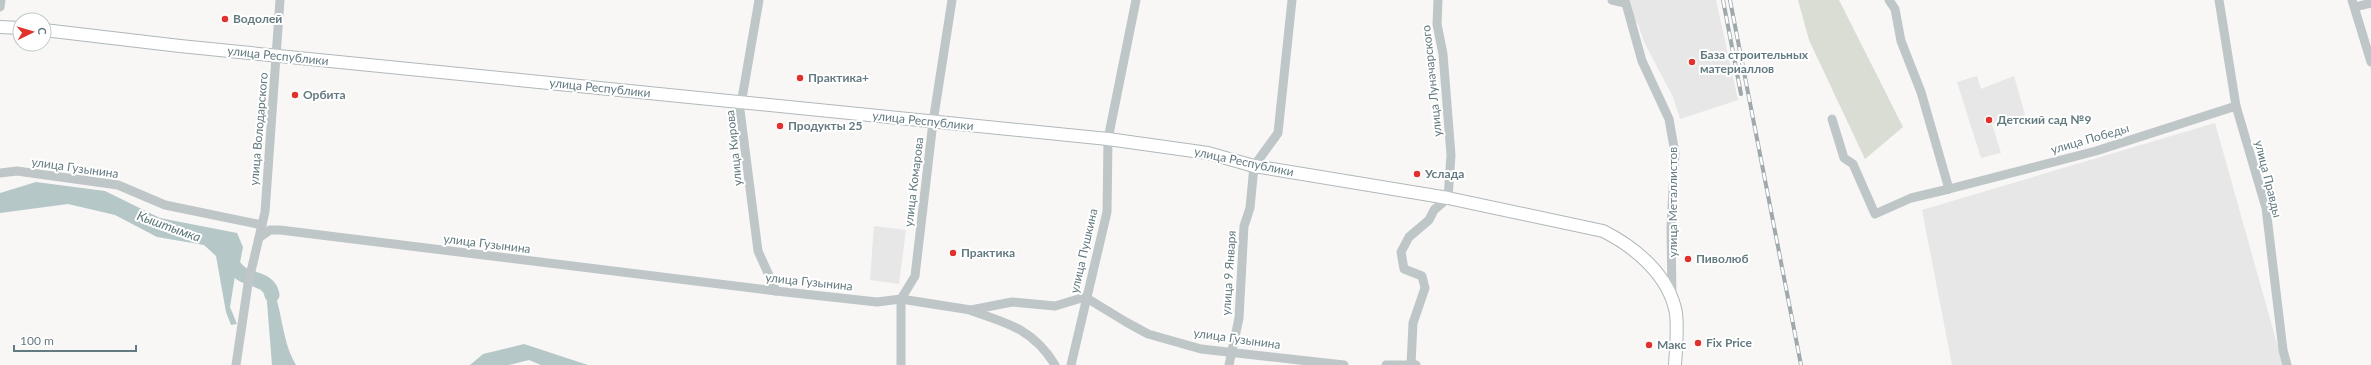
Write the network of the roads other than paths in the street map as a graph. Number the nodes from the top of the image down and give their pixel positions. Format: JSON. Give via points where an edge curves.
{"nodes":[{"id":1,"x":1,"y":0,"type":"edge"},
{"id":2,"x":280,"y":0,"type":"edge"},
{"id":3,"x":759,"y":0,"type":"edge"},
{"id":4,"x":952,"y":0,"type":"edge"},
{"id":5,"x":1136,"y":0,"type":"edge"},
{"id":6,"x":1292,"y":0,"type":"edge"},
{"id":7,"x":1438,"y":0,"type":"edge"},
{"id":8,"x":1612,"y":0,"type":"edge"},
{"id":9,"x":1889,"y":0,"type":"edge"},
{"id":10,"x":2219,"y":0,"type":"edge"},
{"id":11,"x":1625,"y":1,"type":"edge"},
{"id":12,"x":2371,"y":3,"type":"edge"},
{"id":13,"x":2353,"y":4,"type":"edge"},
{"id":14,"x":0,"y":7,"type":"edge"},
{"id":15,"x":0,"y":27,"type":"edge"},
{"id":16,"x":12,"y":28,"type":"edge"},
{"id":17,"x":52,"y":31,"type":"edge"},
{"id":18,"x":277,"y":55,"type":"junction"},
{"id":19,"x":2371,"y":62,"type":"edge"},
{"id":20,"x":741,"y":103,"type":"junction"},
{"id":21,"x":2236,"y":106,"type":"junction"},
{"id":22,"x":1832,"y":119,"type":"dead end"},
{"id":23,"x":933,"y":122,"type":"junction"},
{"id":24,"x":1108,"y":139,"type":"junction"},
{"id":25,"x":1254,"y":166,"type":"junction"},
{"id":26,"x":0,"y":173,"type":"edge"},
{"id":27,"x":1949,"y":189,"type":"junction"},
{"id":28,"x":1448,"y":198,"type":"junction"},
{"id":29,"x":262,"y":225,"type":"junction"},
{"id":30,"x":260,"y":237,"type":"junction"},
{"id":31,"x":776,"y":291,"type":"junction"},
{"id":32,"x":1085,"y":297,"type":"junction"},
{"id":33,"x":1672,"y":297,"type":"junction"},
{"id":34,"x":901,"y":299,"type":"junction"},
{"id":35,"x":971,"y":310,"type":"junction"},
{"id":36,"x":1231,"y":351,"type":"junction"},
{"id":37,"x":236,"y":365,"type":"edge"},
{"id":38,"x":900,"y":365,"type":"edge"},
{"id":39,"x":1055,"y":365,"type":"edge"},
{"id":40,"x":1071,"y":365,"type":"edge"},
{"id":41,"x":1229,"y":365,"type":"edge"},
{"id":42,"x":1344,"y":365,"type":"edge"},
{"id":43,"x":1386,"y":365,"type":"edge"},
{"id":44,"x":1413,"y":365,"type":"edge"},
{"id":45,"x":1675,"y":365,"type":"edge"},
{"id":46,"x":2287,"y":365,"type":"edge"}],
"edges":[{"from":1,"to":14,"type":"street"},
{"from":2,"to":18,"type":"street","name":"улица Володарского"},
{"from":3,"to":20,"type":"street","name":"улица Кирова"},
{"from":4,"to":23,"type":"street","name":"улица Комарова"},
{"from":5,"to":24,"type":"street","name":"улица Пушкина"},
{"from":6,"to":25,"type":"street","via":[[1278,133]]},
{"from":7,"to":28,"type":"street","name":"улица Луначарского","via":[[1437,24],[1444,54],[1451,155]]},
{"from":8,"to":11,"type":"street"},
{"from":9,"to":27,"type":"street","via":[[1895,10],[1901,41],[1921,92]]},
{"from":10,"to":21,"type":"street","name":"улица Правды"},
{"from":11,"to":33,"type":"street","name":"улица Металлистов","via":[[1642,61],[1669,119],[1675,153],[1671,227]]},
{"from":12,"to":13,"type":"street"},
{"from":13,"to":19,"type":"street"},
{"from":15,"to":16,"type":"main road"},
{"from":17,"to":18,"type":"main road","name":"улица Республики"},
{"from":18,"to":20,"type":"main road","name":"улица Республики"},
{"from":18,"to":29,"type":"street","name":"улица Володарского"},
{"from":20,"to":23,"type":"main road","name":"улица Республики"},
{"from":20,"to":31,"type":"street","name":"улица Кирова","via":[[742,130],[758,251]]},
{"from":21,"to":27,"type":"street","name":"улица Победы","via":[[2096,151]]},
{"from":21,"to":46,"type":"street","name":"улица Правды","via":[[2266,208]]},
{"from":22,"to":27,"type":"street","name":"улица Победы","via":[[1844,158],[1853,164],[1875,214],[1911,198]]},
{"from":23,"to":24,"type":"main road","name":"улица Республики"},
{"from":23,"to":34,"type":"street","name":"улица Комарова","via":[[915,276]]},
{"from":24,"to":25,"type":"main road","name":"улица Республики","via":[[1208,153]]},
{"from":24,"to":32,"type":"street","name":"улица Пушкина","via":[[1107,212]]},
{"from":25,"to":28,"type":"main road","name":"улица Республики"},
{"from":25,"to":36,"type":"street","name":"улица 9 Января","via":[[1250,208],[1244,226],[1239,318]]},
{"from":26,"to":29,"type":"street","name":"улица Гузынина","via":[[17,171],[118,185],[166,205]]},
{"from":28,"to":33,"type":"main road","name":"улица Республики","via":[[1603,231],[1624,241],[1641,255]]},
{"from":28,"to":44,"type":"street","via":[[1434,210],[1429,220],[1409,237],[1401,252],[1404,269],[1422,276],[1425,288],[1413,323]]},
{"from":29,"to":30,"type":"street","name":"улица Володарского"},
{"from":30,"to":31,"type":"street","name":"улица Гузынина","via":[[270,230],[280,230]]},
{"from":30,"to":37,"type":"street","name":"улица Володарского","via":[[251,266]]},
{"from":31,"to":34,"type":"street","name":"улица Гузынина","via":[[876,302]]},
{"from":32,"to":35,"type":"street","name":"улица Гузынина","via":[[1055,306],[1012,302]]},
{"from":32,"to":36,"type":"street","name":"улица Гузынина","via":[[1148,334],[1201,348]]},
{"from":32,"to":40,"type":"street","name":"улица Пушкина"},
{"from":33,"to":45,"type":"main road","name":"улица Металлистов","via":[[1676,314]]},
{"from":34,"to":35,"type":"street","name":"улица Гузынина"},
{"from":34,"to":38,"type":"street"},
{"from":35,"to":39,"type":"street","via":[[1018,326],[1034,338]]},
{"from":36,"to":41,"type":"street","name":"улица 9 Января"},
{"from":36,"to":42,"type":"street","name":"улица Гузынина"},
{"from":43,"to":44,"type":"street"}]}
